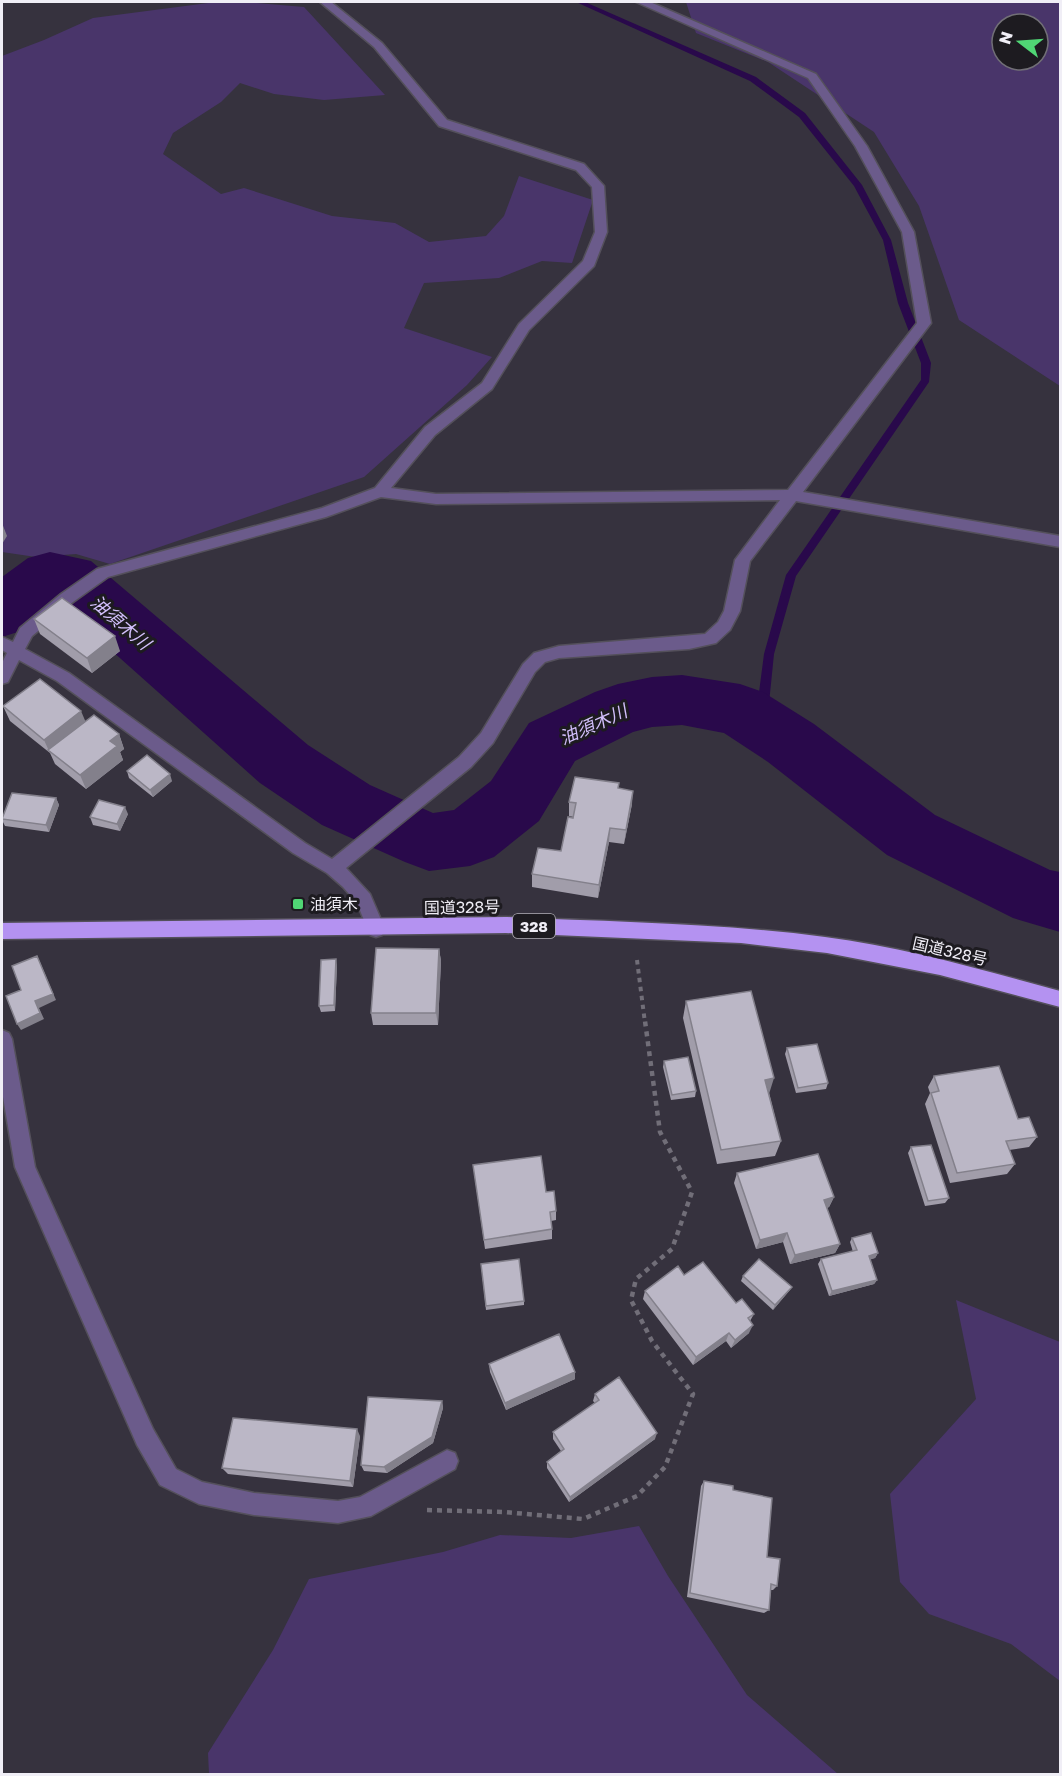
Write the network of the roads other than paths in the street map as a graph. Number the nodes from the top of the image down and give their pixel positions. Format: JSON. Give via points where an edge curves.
{"nodes":[{"id":1,"x":325,"y":2,"type":"edge"},
{"id":2,"x":642,"y":2,"type":"edge"},
{"id":3,"x":380,"y":492,"type":"junction"},
{"id":4,"x":792,"y":495,"type":"junction"},
{"id":5,"x":1060,"y":541,"type":"edge"},
{"id":6,"x":10,"y":646,"type":"edge"},
{"id":7,"x":2,"y":678,"type":"edge"},
{"id":8,"x":333,"y":868,"type":"junction"},
{"id":9,"x":376,"y":928,"type":"junction"},
{"id":10,"x":2,"y":931,"type":"edge"},
{"id":11,"x":1060,"y":999,"type":"edge"},
{"id":12,"x":2,"y":1039,"type":"edge"},
{"id":13,"x":447,"y":1461,"type":"dead end"}],
"edges":[{"from":1,"to":3,"type":"street","via":[[378,45],[443,123],[580,167],[598,186],[601,232],[589,263],[524,327],[486,386],[430,431]]},
{"from":2,"to":4,"type":"street","via":[[812,76],[861,146],[908,232],[924,324]]},
{"from":3,"to":4,"type":"street","via":[[436,499]]},
{"from":3,"to":6,"type":"street","via":[[326,512],[103,573]]},
{"from":4,"to":5,"type":"street"},
{"from":4,"to":8,"type":"street","via":[[743,560],[732,611],[710,639],[540,657],[520,681],[487,738],[465,762]]},
{"from":6,"to":7,"type":"street"},
{"from":6,"to":8,"type":"street","via":[[63,677],[299,848]]},
{"from":8,"to":9,"type":"street","via":[[364,898]]},
{"from":9,"to":10,"type":"highway","name":"国道328号","number":"328"},
{"from":9,"to":11,"type":"highway","name":"国道328号","number":"328","via":[[506,925],[741,935],[827,945],[940,967]]},
{"from":12,"to":13,"type":"street","via":[[25,1167],[145,1437],[168,1477],[199,1492],[254,1504],[338,1512],[363,1508]]}]}
